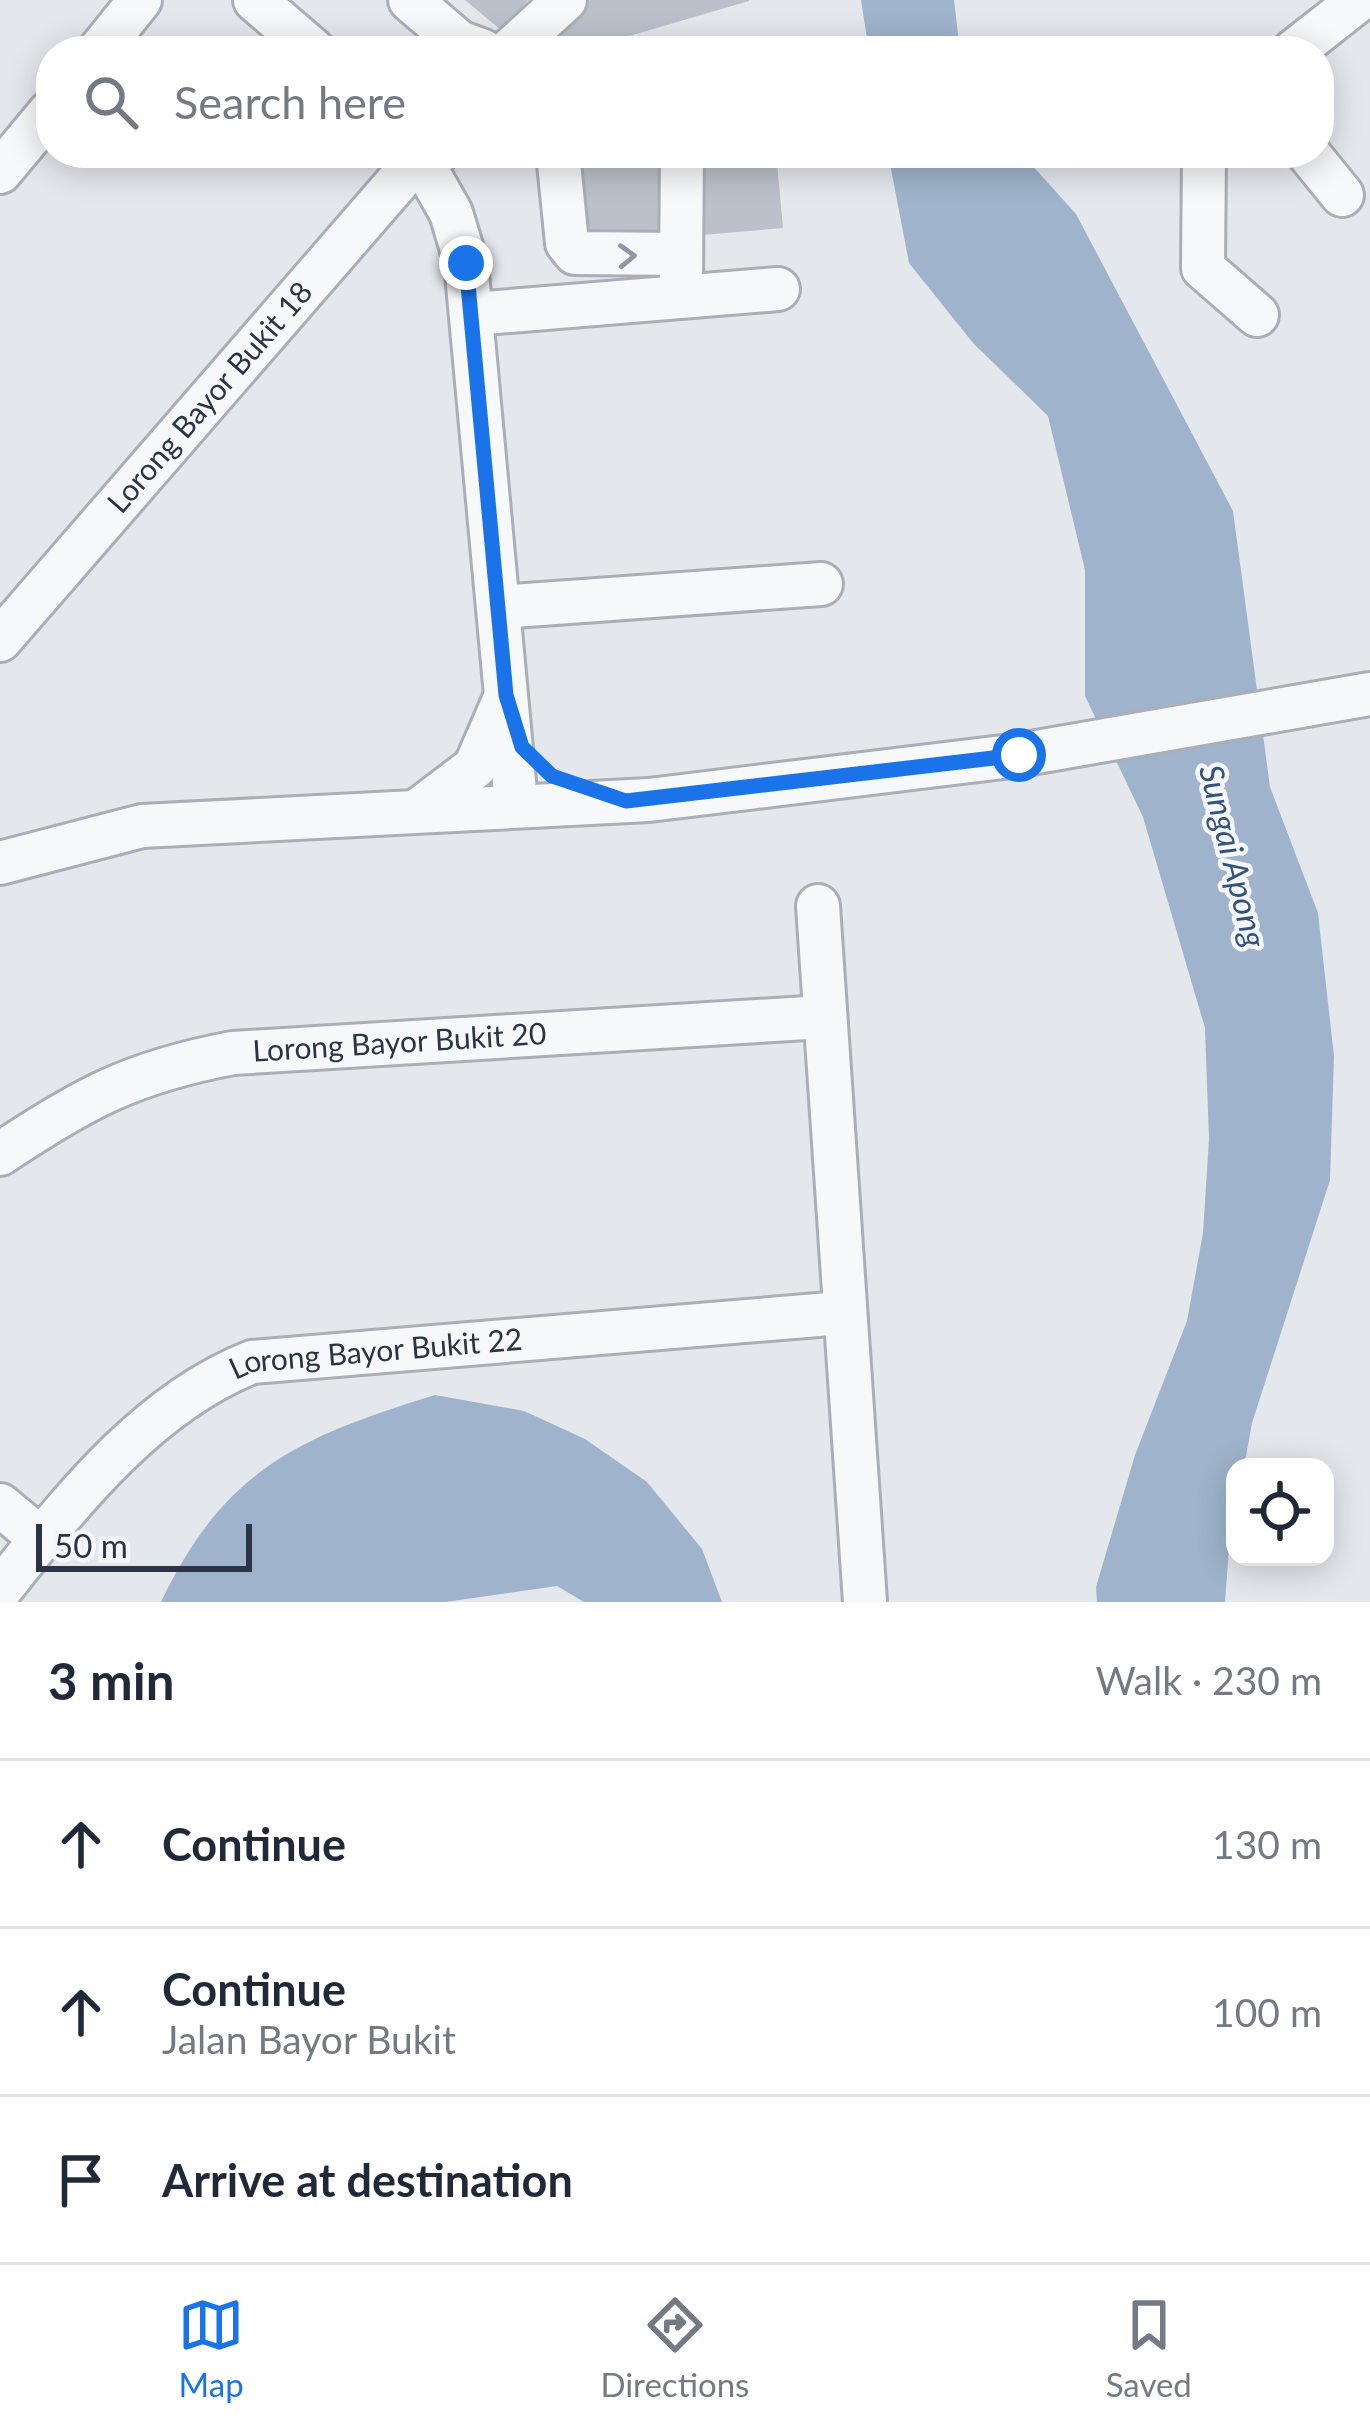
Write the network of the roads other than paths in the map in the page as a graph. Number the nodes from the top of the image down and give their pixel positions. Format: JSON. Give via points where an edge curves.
{"nodes":[{"id":1,"x":140,"y":0,"type":"edge"},
{"id":2,"x":255,"y":0,"type":"edge"},
{"id":3,"x":410,"y":0,"type":"edge"},
{"id":4,"x":565,"y":0,"type":"edge"},
{"id":5,"x":1359,"y":0,"type":"edge"},
{"id":6,"x":111,"y":36,"type":"edge"},
{"id":7,"x":297,"y":36,"type":"edge"},
{"id":8,"x":450,"y":36,"type":"edge"},
{"id":9,"x":525,"y":36,"type":"edge"},
{"id":10,"x":1313,"y":36,"type":"edge"},
{"id":11,"x":36,"y":129,"type":"edge"},
{"id":12,"x":412,"y":168,"type":"edge"},
{"id":13,"x":430,"y":168,"type":"edge"},
{"id":14,"x":560,"y":168,"type":"edge"},
{"id":15,"x":682,"y":168,"type":"edge"},
{"id":16,"x":1203,"y":168,"type":"edge"},
{"id":17,"x":1320,"y":168,"type":"edge"},
{"id":18,"x":0,"y":172,"type":"edge"},
{"id":19,"x":1342,"y":195,"type":"dead end"},
{"id":20,"x":681,"y":274,"type":"junction"},
{"id":21,"x":778,"y":289,"type":"dead end"},
{"id":22,"x":473,"y":314,"type":"junction"},
{"id":23,"x":1257,"y":316,"type":"dead end"},
{"id":24,"x":821,"y":584,"type":"dead end"},
{"id":25,"x":499,"y":607,"type":"junction"},
{"id":26,"x":0,"y":640,"type":"edge"},
{"id":27,"x":1370,"y":694,"type":"edge"},
{"id":28,"x":506,"y":695,"type":"junction"},
{"id":29,"x":637,"y":800,"type":"junction"},
{"id":30,"x":516,"y":802,"type":"junction"},
{"id":31,"x":403,"y":813,"type":"junction"},
{"id":32,"x":0,"y":862,"type":"edge"},
{"id":33,"x":818,"y":907,"type":"dead end"},
{"id":34,"x":823,"y":1017,"type":"junction"},
{"id":35,"x":0,"y":1154,"type":"edge"},
{"id":36,"x":842,"y":1313,"type":"junction"},
{"id":37,"x":0,"y":1505,"type":"edge"},
{"id":38,"x":41,"y":1539,"type":"junction"},
{"id":39,"x":0,"y":1590,"type":"edge"},
{"id":40,"x":865,"y":1602,"type":"edge"}],
"edges":[{"from":1,"to":6,"type":"street"},
{"from":2,"to":7,"type":"street"},
{"from":3,"to":8,"type":"street"},
{"from":4,"to":9,"type":"street"},
{"from":5,"to":10,"type":"street"},
{"from":11,"to":18,"type":"street"},
{"from":12,"to":26,"type":"street","name":"Lorong Bayor Bukit 18"},
{"from":13,"to":22,"type":"street","via":[[466,263]]},
{"from":14,"to":20,"type":"street","one_way":true,"via":[[567,243],[575,253]]},
{"from":15,"to":20,"type":"street"},
{"from":16,"to":23,"type":"street","via":[[1203,268]]},
{"from":17,"to":19,"type":"street"},
{"from":20,"to":21,"type":"street"},
{"from":20,"to":22,"type":"street"},
{"from":22,"to":25,"type":"street"},
{"from":24,"to":25,"type":"street"},
{"from":25,"to":28,"type":"street"},
{"from":27,"to":29,"type":"street","via":[[1019,755]]},
{"from":28,"to":29,"type":"street","via":[[522,747],[552,776]]},
{"from":28,"to":30,"type":"street"},
{"from":28,"to":31,"type":"street","via":[[475,767]]},
{"from":29,"to":30,"type":"street"},
{"from":29,"to":31,"type":"street","via":[[626,822],[591,828],[425,835]]},
{"from":30,"to":31,"type":"street"},
{"from":31,"to":32,"type":"street","via":[[142,826]]},
{"from":33,"to":34,"type":"street"},
{"from":34,"to":35,"type":"street","name":"Lorong Bayor Bukit 20","via":[[233,1053],[154,1068],[84,1098]]},
{"from":34,"to":36,"type":"street"},
{"from":36,"to":38,"type":"street","name":"Lorong Bayor Bukit 22","via":[[252,1363],[207,1381],[164,1413]]},
{"from":36,"to":40,"type":"street"},
{"from":37,"to":38,"type":"street"},
{"from":38,"to":39,"type":"street","name":"Lorong Bayor Bukit 22"}]}
